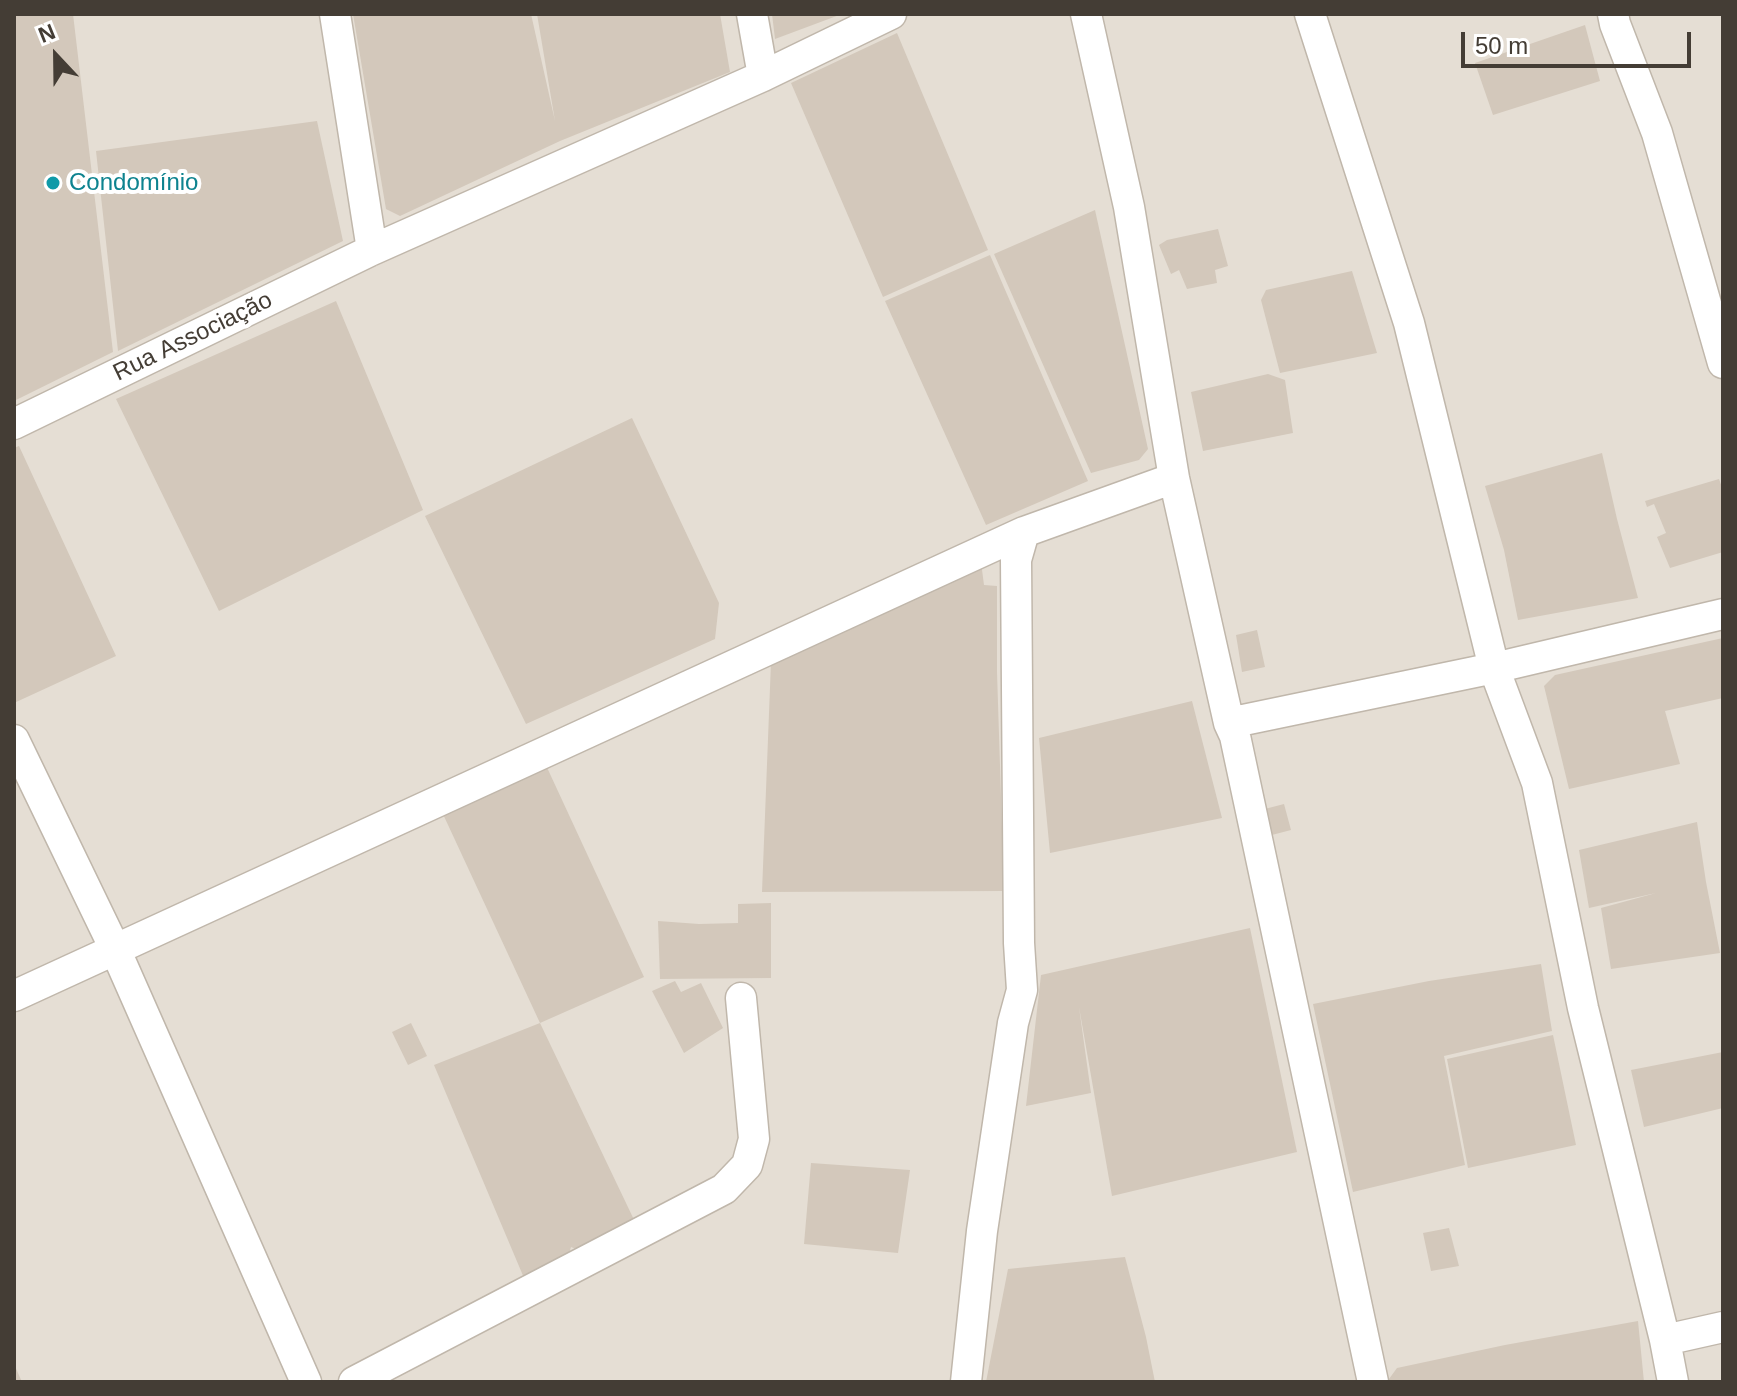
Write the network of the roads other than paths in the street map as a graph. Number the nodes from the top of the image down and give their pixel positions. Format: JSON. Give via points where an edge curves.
{"nodes":[{"id":1,"x":335,"y":14,"type":"edge"},
{"id":2,"x":752,"y":14,"type":"edge"},
{"id":3,"x":891,"y":14,"type":"edge"},
{"id":4,"x":1086,"y":14,"type":"edge"},
{"id":5,"x":1310,"y":14,"type":"edge"},
{"id":6,"x":1613,"y":14,"type":"edge"},
{"id":7,"x":763,"y":76,"type":"junction"},
{"id":8,"x":372,"y":250,"type":"junction"},
{"id":9,"x":1723,"y":363,"type":"edge"},
{"id":10,"x":14,"y":424,"type":"edge"},
{"id":11,"x":1174,"y":478,"type":"junction"},
{"id":12,"x":1024,"y":532,"type":"junction"},
{"id":13,"x":1723,"y":614,"type":"edge"},
{"id":14,"x":1494,"y":668,"type":"junction"},
{"id":15,"x":1229,"y":723,"type":"junction"},
{"id":16,"x":14,"y":740,"type":"edge"},
{"id":17,"x":115,"y":949,"type":"junction"},
{"id":18,"x":14,"y":996,"type":"edge"},
{"id":19,"x":741,"y":998,"type":"dead end"},
{"id":20,"x":1723,"y":1327,"type":"edge"},
{"id":21,"x":1665,"y":1340,"type":"junction"},
{"id":22,"x":306,"y":1382,"type":"edge"},
{"id":23,"x":354,"y":1382,"type":"edge"},
{"id":24,"x":966,"y":1382,"type":"edge"},
{"id":25,"x":1373,"y":1382,"type":"edge"},
{"id":26,"x":1673,"y":1382,"type":"edge"}],
"edges":[{"from":1,"to":8,"type":"street"},
{"from":2,"to":7,"type":"street"},
{"from":3,"to":7,"type":"street","name":"Rua Associação"},
{"from":4,"to":11,"type":"street","via":[[1129,207]]},
{"from":5,"to":14,"type":"street","via":[[1409,323]]},
{"from":6,"to":9,"type":"street","via":[[1657,133]]},
{"from":7,"to":8,"type":"street","name":"Rua Associação"},
{"from":8,"to":10,"type":"street","name":"Rua Associação"},
{"from":11,"to":12,"type":"street"},
{"from":11,"to":15,"type":"street"},
{"from":12,"to":17,"type":"street"},
{"from":12,"to":24,"type":"street","via":[[1016,560],[1022,990],[982,1231]]},
{"from":13,"to":14,"type":"street"},
{"from":14,"to":15,"type":"street"},
{"from":14,"to":21,"type":"street","via":[[1537,783],[1583,1008]]},
{"from":15,"to":25,"type":"street"},
{"from":16,"to":17,"type":"street"},
{"from":17,"to":18,"type":"street"},
{"from":17,"to":22,"type":"street"},
{"from":19,"to":23,"type":"street","via":[[754,1139],[747,1165],[724,1189]]},
{"from":20,"to":21,"type":"street"},
{"from":21,"to":26,"type":"street"}]}
